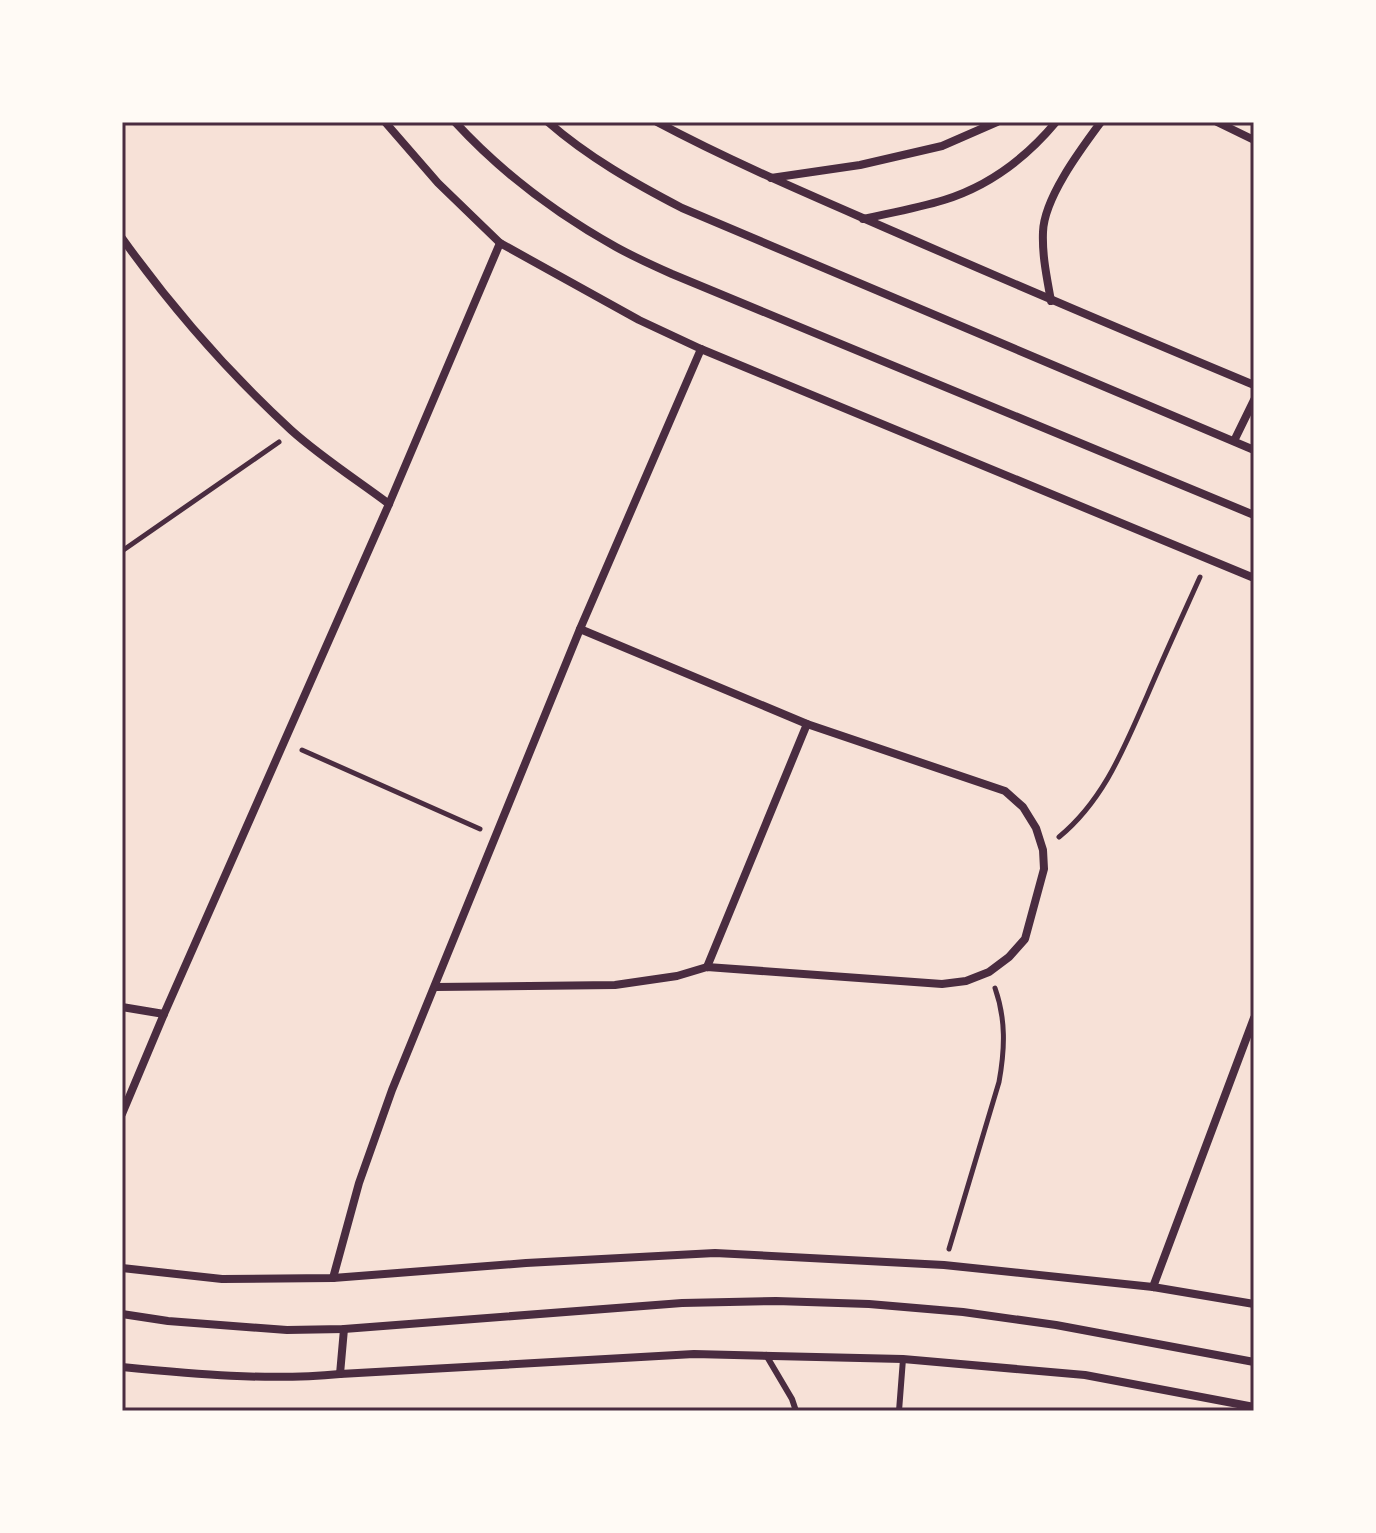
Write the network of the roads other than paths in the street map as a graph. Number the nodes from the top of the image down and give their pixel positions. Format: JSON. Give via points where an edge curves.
{"nodes":[{"id":1,"x":385,"y":122,"type":"edge"},
{"id":2,"x":455,"y":122,"type":"edge"},
{"id":3,"x":548,"y":122,"type":"edge"},
{"id":4,"x":657,"y":122,"type":"edge"},
{"id":5,"x":997,"y":122,"type":"edge"},
{"id":6,"x":1056,"y":122,"type":"edge"},
{"id":7,"x":1101,"y":122,"type":"edge"},
{"id":8,"x":1217,"y":122,"type":"edge"},
{"id":9,"x":1254,"y":140,"type":"edge"},
{"id":10,"x":771,"y":178,"type":"junction"},
{"id":11,"x":863,"y":219,"type":"junction"},
{"id":12,"x":122,"y":238,"type":"edge"},
{"id":13,"x":500,"y":243,"type":"junction"},
{"id":14,"x":1051,"y":301,"type":"junction"},
{"id":15,"x":701,"y":349,"type":"junction"},
{"id":16,"x":1254,"y":385,"type":"edge"},
{"id":17,"x":1254,"y":400,"type":"edge"},
{"id":18,"x":1234,"y":441,"type":"junction"},
{"id":19,"x":1254,"y":450,"type":"edge"},
{"id":20,"x":389,"y":504,"type":"junction"},
{"id":21,"x":1254,"y":515,"type":"edge"},
{"id":22,"x":1254,"y":578,"type":"edge"},
{"id":23,"x":580,"y":629,"type":"junction"},
{"id":24,"x":807,"y":724,"type":"junction"},
{"id":25,"x":707,"y":967,"type":"junction"},
{"id":26,"x":435,"y":987,"type":"junction"},
{"id":27,"x":122,"y":1007,"type":"edge"},
{"id":28,"x":164,"y":1014,"type":"junction"},
{"id":29,"x":1254,"y":1018,"type":"edge"},
{"id":30,"x":122,"y":1114,"type":"edge"},
{"id":31,"x":122,"y":1268,"type":"edge"},
{"id":32,"x":333,"y":1278,"type":"junction"},
{"id":33,"x":1153,"y":1287,"type":"junction"},
{"id":34,"x":1254,"y":1304,"type":"edge"},
{"id":35,"x":122,"y":1314,"type":"edge"},
{"id":36,"x":344,"y":1329,"type":"junction"},
{"id":37,"x":766,"y":1355,"type":"junction"},
{"id":38,"x":903,"y":1359,"type":"junction"},
{"id":39,"x":1254,"y":1362,"type":"edge"},
{"id":40,"x":122,"y":1367,"type":"edge"},
{"id":41,"x":340,"y":1374,"type":"junction"},
{"id":42,"x":1254,"y":1407,"type":"edge"},
{"id":43,"x":796,"y":1411,"type":"edge"},
{"id":44,"x":899,"y":1411,"type":"edge"}],
"edges":[{"from":1,"to":13,"type":"street"},
{"from":2,"to":21,"type":"street","via":[[516,180],[617,248]]},
{"from":3,"to":18,"type":"street","via":[[623,177],[682,208]]},
{"from":4,"to":10,"type":"street"},
{"from":5,"to":10,"type":"street","via":[[942,146]]},
{"from":6,"to":11,"type":"street","via":[[1012,166],[979,186]]},
{"from":7,"to":14,"type":"street","via":[[1057,188],[1043,229]]},
{"from":8,"to":9,"type":"street"},
{"from":10,"to":11,"type":"street"},
{"from":11,"to":14,"type":"street"},
{"from":12,"to":20,"type":"street","via":[[221,361],[293,432]]},
{"from":13,"to":15,"type":"street"},
{"from":13,"to":20,"type":"street"},
{"from":14,"to":16,"type":"street"},
{"from":15,"to":22,"type":"street"},
{"from":15,"to":23,"type":"street"},
{"from":17,"to":18,"type":"street"},
{"from":18,"to":19,"type":"street"},
{"from":20,"to":28,"type":"street"},
{"from":23,"to":24,"type":"street"},
{"from":23,"to":26,"type":"street"},
{"from":24,"to":25,"type":"street"},
{"from":24,"to":25,"type":"street","via":[[1005,791],[1023,807],[1036,828],[1044,869],[1025,939],[989,972],[942,984]]},
{"from":25,"to":26,"type":"street","via":[[615,985]]},
{"from":26,"to":32,"type":"street","via":[[364,1169]]},
{"from":27,"to":28,"type":"street"},
{"from":28,"to":30,"type":"street"},
{"from":29,"to":33,"type":"street"},
{"from":31,"to":32,"type":"street","via":[[222,1279]]},
{"from":32,"to":33,"type":"street","via":[[715,1253],[944,1265]]},
{"from":33,"to":34,"type":"street"},
{"from":35,"to":36,"type":"street","via":[[287,1330]]},
{"from":36,"to":39,"type":"street","via":[[682,1303],[869,1304],[1056,1325]]},
{"from":36,"to":41,"type":"street"},
{"from":37,"to":38,"type":"street"},
{"from":37,"to":41,"type":"street","via":[[694,1354]]},
{"from":37,"to":43,"type":"lane"},
{"from":38,"to":42,"type":"street","via":[[1085,1375]]},
{"from":38,"to":44,"type":"lane"},
{"from":40,"to":41,"type":"street","via":[[254,1377]]}]}
